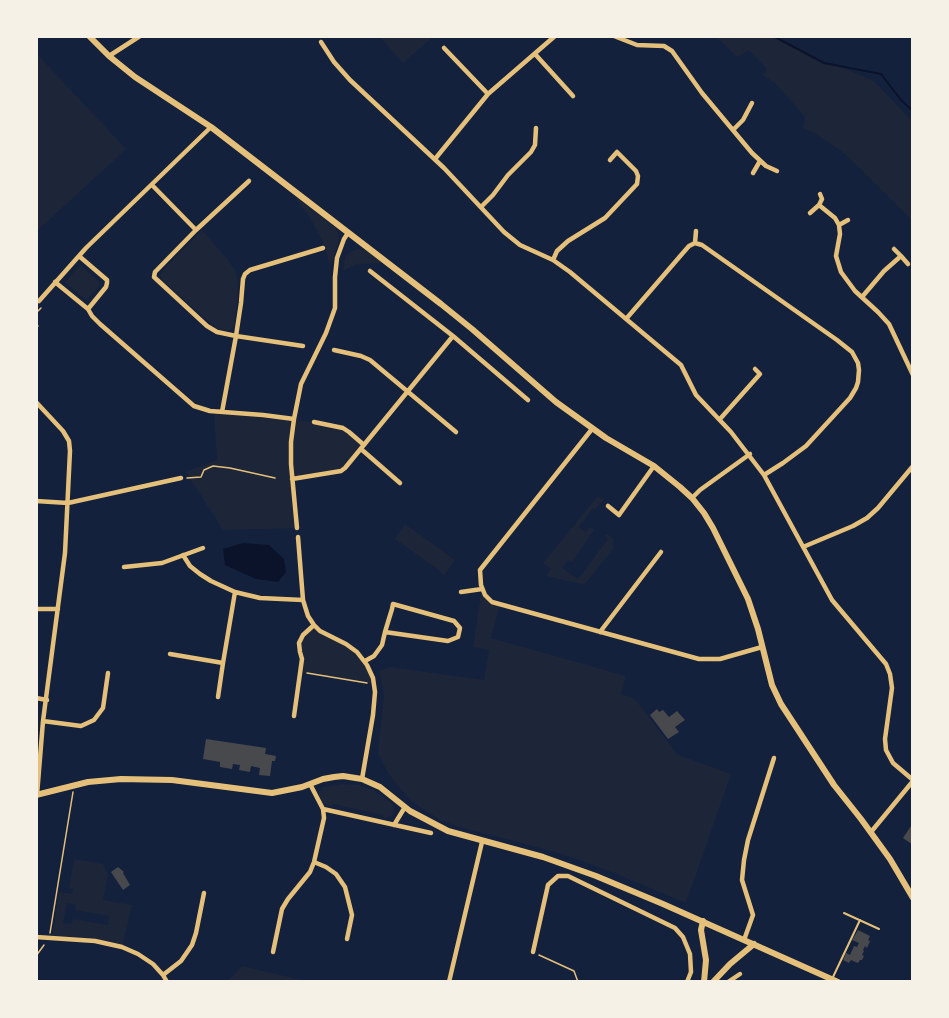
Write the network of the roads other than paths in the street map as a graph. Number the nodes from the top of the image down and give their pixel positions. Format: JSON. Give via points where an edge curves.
{"nodes":[{"id":1,"x":89,"y":36,"type":"edge"},
{"id":2,"x":140,"y":36,"type":"edge"},
{"id":3,"x":555,"y":36,"type":"edge"},
{"id":4,"x":614,"y":36,"type":"edge"},
{"id":5,"x":321,"y":42,"type":"dead end"},
{"id":6,"x":444,"y":48,"type":"dead end"},
{"id":7,"x":535,"y":54,"type":"junction"},
{"id":8,"x":109,"y":56,"type":"junction"},
{"id":9,"x":488,"y":94,"type":"junction"},
{"id":10,"x":573,"y":96,"type":"dead end"},
{"id":11,"x":752,"y":103,"type":"dead end"},
{"id":12,"x":211,"y":127,"type":"junction"},
{"id":13,"x":536,"y":128,"type":"dead end"},
{"id":14,"x":733,"y":130,"type":"junction"},
{"id":15,"x":435,"y":159,"type":"junction"},
{"id":16,"x":610,"y":160,"type":"dead end"},
{"id":17,"x":760,"y":160,"type":"junction"},
{"id":18,"x":777,"y":171,"type":"dead end"},
{"id":19,"x":753,"y":173,"type":"dead end"},
{"id":20,"x":249,"y":181,"type":"dead end"},
{"id":21,"x":152,"y":185,"type":"junction"},
{"id":22,"x":820,"y":194,"type":"dead end"},
{"id":23,"x":819,"y":205,"type":"junction"},
{"id":24,"x":481,"y":207,"type":"junction"},
{"id":25,"x":810,"y":213,"type":"dead end"},
{"id":26,"x":848,"y":220,"type":"dead end"},
{"id":27,"x":839,"y":225,"type":"junction"},
{"id":28,"x":196,"y":230,"type":"junction"},
{"id":29,"x":696,"y":231,"type":"dead end"},
{"id":30,"x":348,"y":233,"type":"junction"},
{"id":31,"x":695,"y":243,"type":"junction"},
{"id":32,"x":323,"y":248,"type":"dead end"},
{"id":33,"x":894,"y":249,"type":"dead end"},
{"id":34,"x":78,"y":256,"type":"junction"},
{"id":35,"x":900,"y":256,"type":"junction"},
{"id":36,"x":553,"y":260,"type":"junction"},
{"id":37,"x":908,"y":264,"type":"dead end"},
{"id":38,"x":370,"y":271,"type":"dead end"},
{"id":39,"x":56,"y":282,"type":"junction"},
{"id":40,"x":862,"y":297,"type":"junction"},
{"id":41,"x":39,"y":301,"type":"dead end"},
{"id":42,"x":88,"y":309,"type":"junction"},
{"id":43,"x":626,"y":318,"type":"junction"},
{"id":44,"x":236,"y":336,"type":"junction"},
{"id":45,"x":453,"y":336,"type":"junction"},
{"id":46,"x":303,"y":346,"type":"dead end"},
{"id":47,"x":334,"y":351,"type":"dead end"},
{"id":48,"x":755,"y":369,"type":"dead end"},
{"id":49,"x":760,"y":374,"type":"junction"},
{"id":50,"x":913,"y":375,"type":"edge"},
{"id":51,"x":766,"y":379,"type":"dead end"},
{"id":52,"x":409,"y":392,"type":"junction"},
{"id":53,"x":528,"y":400,"type":"dead end"},
{"id":54,"x":36,"y":402,"type":"edge"},
{"id":55,"x":222,"y":412,"type":"junction"},
{"id":56,"x":294,"y":419,"type":"junction"},
{"id":57,"x":720,"y":419,"type":"junction"},
{"id":58,"x":314,"y":422,"type":"dead end"},
{"id":59,"x":592,"y":429,"type":"junction"},
{"id":60,"x":456,"y":432,"type":"dead end"},
{"id":61,"x":362,"y":447,"type":"junction"},
{"id":62,"x":750,"y":454,"type":"junction"},
{"id":63,"x":654,"y":466,"type":"junction"},
{"id":64,"x":913,"y":466,"type":"edge"},
{"id":65,"x":764,"y":475,"type":"junction"},
{"id":66,"x":181,"y":478,"type":"road end"},
{"id":67,"x":292,"y":479,"type":"junction"},
{"id":68,"x":400,"y":483,"type":"dead end"},
{"id":69,"x":692,"y":498,"type":"junction"},
{"id":70,"x":36,"y":501,"type":"edge"},
{"id":71,"x":68,"y":503,"type":"junction"},
{"id":72,"x":608,"y":506,"type":"dead end"},
{"id":73,"x":297,"y":528,"type":"dead end"},
{"id":74,"x":298,"y":537,"type":"dead end"},
{"id":75,"x":803,"y":547,"type":"junction"},
{"id":76,"x":203,"y":548,"type":"dead end"},
{"id":77,"x":661,"y":552,"type":"dead end"},
{"id":78,"x":183,"y":555,"type":"junction"},
{"id":79,"x":124,"y":567,"type":"dead end"},
{"id":80,"x":482,"y":589,"type":"junction"},
{"id":81,"x":235,"y":592,"type":"junction"},
{"id":82,"x":461,"y":592,"type":"dead end"},
{"id":83,"x":303,"y":600,"type":"junction"},
{"id":84,"x":36,"y":609,"type":"edge"},
{"id":85,"x":58,"y":609,"type":"junction"},
{"id":86,"x":314,"y":625,"type":"junction"},
{"id":87,"x":385,"y":632,"type":"junction"},
{"id":88,"x":600,"y":632,"type":"junction"},
{"id":89,"x":762,"y":647,"type":"junction"},
{"id":90,"x":171,"y":654,"type":"dead end"},
{"id":91,"x":365,"y":661,"type":"junction"},
{"id":92,"x":223,"y":663,"type":"junction"},
{"id":93,"x":108,"y":673,"type":"dead end"},
{"id":94,"x":218,"y":697,"type":"dead end"},
{"id":95,"x":36,"y":698,"type":"edge"},
{"id":96,"x":47,"y":700,"type":"junction"},
{"id":97,"x":294,"y":716,"type":"dead end"},
{"id":98,"x":43,"y":722,"type":"junction"},
{"id":99,"x":774,"y":758,"type":"dead end"},
{"id":100,"x":362,"y":779,"type":"junction"},
{"id":101,"x":913,"y":780,"type":"edge"},
{"id":102,"x":310,"y":784,"type":"junction"},
{"id":103,"x":36,"y":795,"type":"edge"},
{"id":104,"x":405,"y":807,"type":"junction"},
{"id":105,"x":322,"y":809,"type":"junction"},
{"id":106,"x":394,"y":825,"type":"junction"},
{"id":107,"x":871,"y":832,"type":"junction"},
{"id":108,"x":431,"y":833,"type":"dead end"},
{"id":109,"x":482,"y":842,"type":"junction"},
{"id":110,"x":314,"y":862,"type":"junction"},
{"id":111,"x":204,"y":893,"type":"dead end"},
{"id":112,"x":913,"y":898,"type":"edge"},
{"id":113,"x":844,"y":913,"type":"dead end"},
{"id":114,"x":860,"y":920,"type":"junction"},
{"id":115,"x":703,"y":921,"type":"junction"},
{"id":116,"x":879,"y":929,"type":"dead end"},
{"id":117,"x":36,"y":937,"type":"edge"},
{"id":118,"x":347,"y":939,"type":"dead end"},
{"id":119,"x":744,"y":940,"type":"junction"},
{"id":120,"x":754,"y":944,"type":"junction"},
{"id":121,"x":273,"y":952,"type":"dead end"},
{"id":122,"x":533,"y":952,"type":"road end"},
{"id":123,"x":740,"y":974,"type":"dead end"},
{"id":124,"x":163,"y":975,"type":"junction"},
{"id":125,"x":835,"y":981,"type":"edge"},
{"id":126,"x":167,"y":982,"type":"edge"},
{"id":127,"x":449,"y":982,"type":"edge"},
{"id":128,"x":687,"y":982,"type":"edge"},
{"id":129,"x":704,"y":982,"type":"edge"},
{"id":130,"x":712,"y":982,"type":"edge"},
{"id":131,"x":728,"y":982,"type":"edge"}],
"edges":[{"from":1,"to":8,"type":"main road"},
{"from":2,"to":8,"type":"street"},
{"from":3,"to":7,"type":"street"},
{"from":4,"to":14,"type":"street","via":[[632,44],[664,46],[672,51]]},
{"from":5,"to":15,"type":"street","via":[[350,80]]},
{"from":6,"to":9,"type":"street"},
{"from":7,"to":9,"type":"street"},
{"from":7,"to":10,"type":"street"},
{"from":8,"to":12,"type":"main road"},
{"from":9,"to":15,"type":"street"},
{"from":11,"to":14,"type":"street"},
{"from":12,"to":21,"type":"street"},
{"from":12,"to":30,"type":"main road"},
{"from":13,"to":24,"type":"street","via":[[531,152]]},
{"from":14,"to":17,"type":"street"},
{"from":15,"to":24,"type":"street"},
{"from":16,"to":36,"type":"street","via":[[617,152],[636,171],[636,184],[605,218],[562,246]]},
{"from":17,"to":18,"type":"street"},
{"from":17,"to":19,"type":"street"},
{"from":20,"to":28,"type":"street"},
{"from":21,"to":28,"type":"street"},
{"from":21,"to":34,"type":"street"},
{"from":22,"to":23,"type":"street"},
{"from":23,"to":25,"type":"street"},
{"from":23,"to":27,"type":"street"},
{"from":24,"to":36,"type":"street","via":[[515,242]]},
{"from":26,"to":27,"type":"street"},
{"from":27,"to":40,"type":"street","via":[[838,267]]},
{"from":28,"to":44,"type":"street","via":[[155,272],[154,278],[210,328]]},
{"from":29,"to":31,"type":"street"},
{"from":30,"to":56,"type":"street","via":[[337,258],[335,308],[301,384]]},
{"from":30,"to":59,"type":"main road"},
{"from":31,"to":43,"type":"street"},
{"from":31,"to":65,"type":"street","via":[[837,340],[858,363],[858,382],[850,398],[806,446]]},
{"from":32,"to":44,"type":"street","via":[[246,273]]},
{"from":33,"to":35,"type":"street"},
{"from":34,"to":39,"type":"street"},
{"from":34,"to":42,"type":"street","via":[[107,280]]},
{"from":35,"to":37,"type":"street"},
{"from":35,"to":40,"type":"street"},
{"from":36,"to":43,"type":"street"},
{"from":38,"to":45,"type":"street"},
{"from":39,"to":41,"type":"street"},
{"from":39,"to":42,"type":"street"},
{"from":40,"to":50,"type":"street","via":[[889,324]]},
{"from":42,"to":55,"type":"street","via":[[194,406]]},
{"from":43,"to":57,"type":"street","via":[[681,365],[696,395]]},
{"from":44,"to":46,"type":"street"},
{"from":44,"to":55,"type":"street"},
{"from":45,"to":52,"type":"street"},
{"from":45,"to":53,"type":"street"},
{"from":47,"to":52,"type":"street","via":[[370,360]]},
{"from":48,"to":49,"type":"street"},
{"from":49,"to":51,"type":"street"},
{"from":49,"to":57,"type":"street"},
{"from":52,"to":60,"type":"street"},
{"from":52,"to":61,"type":"street"},
{"from":54,"to":71,"type":"street","via":[[69,441]]},
{"from":55,"to":56,"type":"street"},
{"from":56,"to":67,"type":"street"},
{"from":57,"to":62,"type":"street"},
{"from":58,"to":61,"type":"street","via":[[343,428]]},
{"from":59,"to":63,"type":"main road"},
{"from":59,"to":80,"type":"street","via":[[480,570]]},
{"from":61,"to":67,"type":"street","via":[[341,471]]},
{"from":61,"to":68,"type":"street"},
{"from":62,"to":65,"type":"street"},
{"from":62,"to":69,"type":"street"},
{"from":63,"to":69,"type":"main road"},
{"from":63,"to":72,"type":"street","via":[[619,515]]},
{"from":64,"to":75,"type":"street","via":[[867,518]]},
{"from":65,"to":75,"type":"street"},
{"from":66,"to":71,"type":"street"},
{"from":67,"to":73,"type":"street"},
{"from":69,"to":89,"type":"main road","via":[[713,528],[742,585]]},
{"from":70,"to":71,"type":"street"},
{"from":71,"to":85,"type":"street"},
{"from":74,"to":83,"type":"street"},
{"from":75,"to":101,"type":"street","via":[[837,608],[888,669],[892,688],[886,750],[893,763]]},
{"from":76,"to":78,"type":"street"},
{"from":77,"to":88,"type":"street"},
{"from":78,"to":79,"type":"street","via":[[162,563]]},
{"from":78,"to":81,"type":"street","via":[[200,574]]},
{"from":80,"to":82,"type":"street"},
{"from":80,"to":88,"type":"street","via":[[492,602]]},
{"from":81,"to":83,"type":"street","via":[[260,598]]},
{"from":81,"to":92,"type":"street"},
{"from":83,"to":86,"type":"street"},
{"from":84,"to":85,"type":"street"},
{"from":85,"to":96,"type":"street"},
{"from":86,"to":91,"type":"street","via":[[352,648]]},
{"from":86,"to":97,"type":"street","via":[[303,635],[299,647],[302,659]]},
{"from":87,"to":87,"type":"street","via":[[445,641],[458,637],[460,628],[454,621],[393,604]]},
{"from":87,"to":91,"type":"street","via":[[382,645]]},
{"from":88,"to":89,"type":"street","via":[[706,660]]},
{"from":89,"to":107,"type":"main road","via":[[772,685],[787,715]]},
{"from":90,"to":92,"type":"street"},
{"from":91,"to":100,"type":"street","via":[[374,684],[374,700]]},
{"from":92,"to":94,"type":"street"},
{"from":93,"to":98,"type":"street","via":[[103,708],[94,720],[81,726]]},
{"from":95,"to":96,"type":"street"},
{"from":96,"to":98,"type":"street"},
{"from":98,"to":103,"type":"street"},
{"from":99,"to":119,"type":"street","via":[[744,860],[742,880],[753,915]]},
{"from":100,"to":102,"type":"main road","via":[[339,777]]},
{"from":100,"to":104,"type":"main road","via":[[380,787]]},
{"from":101,"to":107,"type":"street"},
{"from":102,"to":103,"type":"main road","via":[[273,794],[172,780],[121,779],[74,784]]},
{"from":102,"to":105,"type":"street"},
{"from":104,"to":106,"type":"street"},
{"from":104,"to":109,"type":"main road","via":[[436,826]]},
{"from":105,"to":106,"type":"street"},
{"from":105,"to":110,"type":"street","via":[[324,818]]},
{"from":106,"to":108,"type":"street"},
{"from":107,"to":112,"type":"main road"},
{"from":109,"to":115,"type":"main road","via":[[543,857]]},
{"from":109,"to":127,"type":"street"},
{"from":110,"to":118,"type":"street","via":[[336,874],[345,887],[352,915]]},
{"from":110,"to":121,"type":"street","via":[[282,909]]},
{"from":111,"to":124,"type":"street","via":[[192,945],[181,961]]},
{"from":113,"to":114,"type":"lane"},
{"from":114,"to":116,"type":"lane"},
{"from":114,"to":125,"type":"lane"},
{"from":115,"to":119,"type":"main road"},
{"from":115,"to":129,"type":"main road"},
{"from":117,"to":124,"type":"street","via":[[122,947],[146,958]]},
{"from":119,"to":120,"type":"main road"},
{"from":120,"to":125,"type":"main road"},
{"from":120,"to":130,"type":"main road"},
{"from":122,"to":128,"type":"street","via":[[549,885],[558,876],[568,876],[675,927],[690,954]]},
{"from":123,"to":131,"type":"street"},
{"from":124,"to":126,"type":"street"}]}
